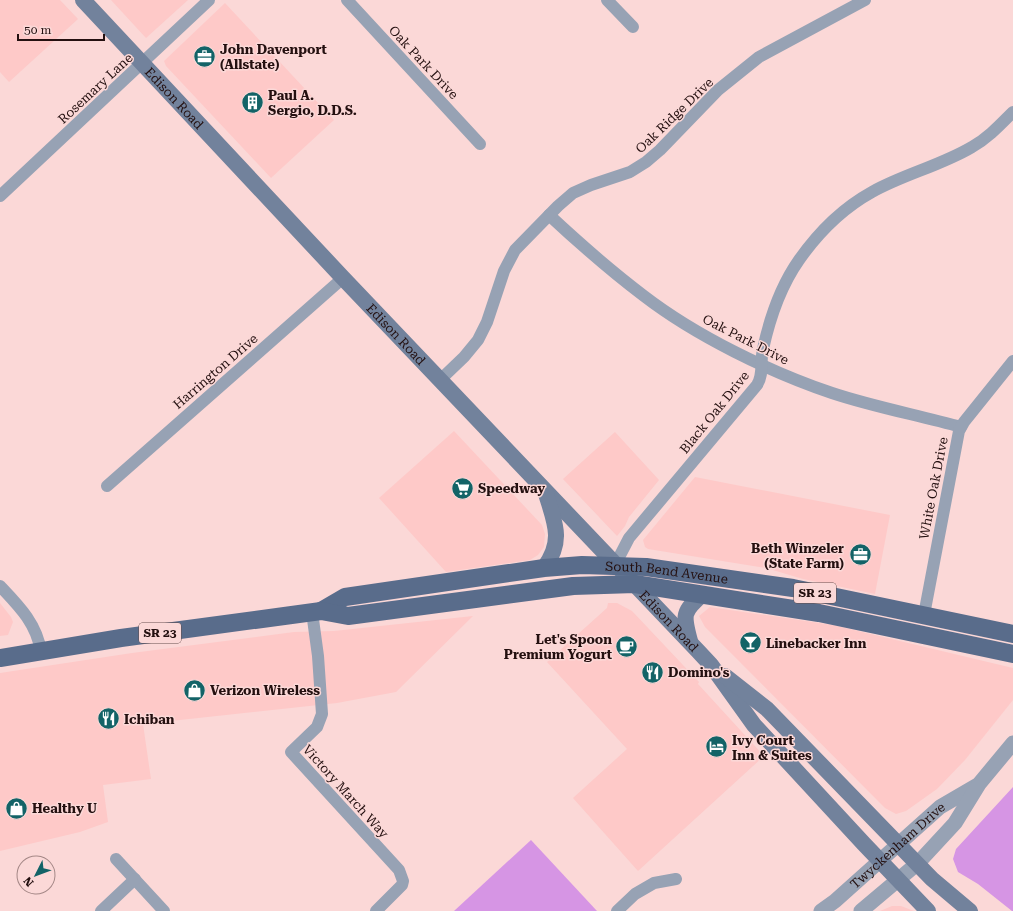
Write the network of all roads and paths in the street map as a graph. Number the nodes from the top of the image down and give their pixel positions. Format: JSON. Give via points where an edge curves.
{"nodes":[{"id":1,"x":83,"y":0,"type":"edge"},
{"id":2,"x":209,"y":0,"type":"edge"},
{"id":3,"x":347,"y":0,"type":"edge"},
{"id":4,"x":608,"y":0,"type":"edge"},
{"id":5,"x":865,"y":0,"type":"edge"},
{"id":6,"x":633,"y":27,"type":"dead end"},
{"id":7,"x":142,"y":63,"type":"junction"},
{"id":8,"x":1013,"y":112,"type":"edge"},
{"id":9,"x":480,"y":144,"type":"dead end"},
{"id":10,"x":0,"y":196,"type":"edge"},
{"id":11,"x":549,"y":215,"type":"junction"},
{"id":12,"x":343,"y":278,"type":"junction"},
{"id":13,"x":1013,"y":361,"type":"edge"},
{"id":14,"x":762,"y":365,"type":"junction"},
{"id":15,"x":440,"y":380,"type":"junction"},
{"id":16,"x":961,"y":427,"type":"junction"},
{"id":17,"x":106,"y":486,"type":"dead end"},
{"id":18,"x":545,"y":490,"type":"junction"},
{"id":19,"x":615,"y":565,"type":"junction"},
{"id":20,"x":544,"y":568,"type":"junction"},
{"id":21,"x":635,"y":584,"type":"junction"},
{"id":22,"x":0,"y":586,"type":"edge"},
{"id":23,"x":703,"y":594,"type":"junction"},
{"id":24,"x":316,"y":611,"type":"junction"},
{"id":25,"x":924,"y":615,"type":"junction"},
{"id":26,"x":1013,"y":634,"type":"edge"},
{"id":27,"x":690,"y":643,"type":"junction"},
{"id":28,"x":41,"y":652,"type":"junction"},
{"id":29,"x":1013,"y":654,"type":"edge"},
{"id":30,"x":0,"y":658,"type":"edge"},
{"id":31,"x":711,"y":665,"type":"junction"},
{"id":32,"x":1013,"y":743,"type":"edge"},
{"id":33,"x":979,"y":784,"type":"junction"},
{"id":34,"x":899,"y":844,"type":"junction"},
{"id":35,"x":116,"y":859,"type":"dead end"},
{"id":36,"x":880,"y":861,"type":"junction"},
{"id":37,"x":918,"y":863,"type":"junction"},
{"id":38,"x":676,"y":879,"type":"dead end"},
{"id":39,"x":135,"y":880,"type":"junction"},
{"id":40,"x":899,"y":881,"type":"junction"},
{"id":41,"x":101,"y":911,"type":"edge"},
{"id":42,"x":164,"y":911,"type":"edge"},
{"id":43,"x":376,"y":911,"type":"edge"},
{"id":44,"x":617,"y":911,"type":"edge"},
{"id":45,"x":821,"y":911,"type":"edge"},
{"id":46,"x":861,"y":911,"type":"edge"},
{"id":47,"x":928,"y":911,"type":"edge"},
{"id":48,"x":970,"y":911,"type":"edge"}],
"edges":[{"from":1,"to":7,"type":"main road","name":"Edison Road"},
{"from":2,"to":7,"type":"street","name":"Rosemary Lane"},
{"from":3,"to":9,"type":"street","name":"Oak Park Drive"},
{"from":4,"to":6,"type":"street"},
{"from":5,"to":11,"type":"street","name":"Oak Ridge Drive","via":[[759,57],[718,90],[646,162],[630,172],[573,194]]},
{"from":7,"to":10,"type":"street","name":"Rosemary Lane"},
{"from":7,"to":12,"type":"main road","name":"Edison Road"},
{"from":8,"to":14,"type":"street","name":"Black Oak Drive","via":[[988,136],[972,147],[939,164],[890,183],[871,193],[835,219],[798,260],[782,288],[769,324],[762,352]]},
{"from":11,"to":14,"type":"street","name":"Oak Park Drive","via":[[644,297],[704,335]]},
{"from":11,"to":15,"type":"street","name":"Oak Ridge Drive","via":[[515,250],[504,271],[487,322],[478,340]]},
{"from":12,"to":15,"type":"main road","name":"Edison Road"},
{"from":12,"to":17,"type":"street","name":"Harrington Drive"},
{"from":13,"to":16,"type":"street","name":"White Oak Drive"},
{"from":14,"to":16,"type":"street","name":"Oak Park Drive","via":[[865,404]]},
{"from":14,"to":19,"type":"street","name":"Black Oak Drive","via":[[761,378],[757,385],[629,538]]},
{"from":15,"to":18,"type":"main road","name":"Edison Road"},
{"from":16,"to":25,"type":"street","name":"White Oak Drive","via":[[956,442]]},
{"from":18,"to":19,"type":"main road","name":"Edison Road"},
{"from":18,"to":20,"type":"main road","via":[[554,520],[557,544]]},
{"from":19,"to":20,"type":"main road","name":"South Bend Avenue","number":"SR 23"},
{"from":19,"to":21,"type":"main road","name":"Edison Road"},
{"from":19,"to":25,"type":"main road","name":"South Bend Avenue","number":"SR 23","via":[[680,570],[749,580]]},
{"from":20,"to":24,"type":"main road","name":"South Bend Avenue","number":"SR 23","via":[[345,597]]},
{"from":21,"to":23,"type":"main road","name":"South Bend Avenue","number":"SR 23"},
{"from":21,"to":24,"type":"main road","name":"South Bend Avenue","number":"SR 23","via":[[573,586],[348,616]]},
{"from":21,"to":27,"type":"main road","name":"Edison Road"},
{"from":22,"to":28,"type":"street","via":[[26,614],[35,630]]},
{"from":23,"to":27,"type":"main road","via":[[687,610],[685,620]]},
{"from":23,"to":29,"type":"main road","name":"South Bend Avenue","number":"SR 23","via":[[819,613]]},
{"from":24,"to":28,"type":"main road","name":"South Bend Avenue","number":"SR 23","via":[[121,638]]},
{"from":24,"to":43,"type":"street","name":"Victory March Way","via":[[322,714],[317,727],[291,752],[399,870],[402,886]]},
{"from":25,"to":26,"type":"main road","name":"South Bend Avenue","number":"SR 23"},
{"from":27,"to":31,"type":"main road","name":"Edison Road"},
{"from":28,"to":30,"type":"main road","name":"South Bend Avenue","number":"SR 23"},
{"from":31,"to":34,"type":"main road","name":"Edison Road","via":[[767,709]]},
{"from":31,"to":36,"type":"main road","name":"Edison Road","via":[[754,725]]},
{"from":32,"to":33,"type":"street","name":"Twyckenham Drive"},
{"from":33,"to":34,"type":"street","name":"Twyckenham Drive","via":[[940,807]]},
{"from":33,"to":37,"type":"street","name":"Twyckenham Drive","via":[[955,823]]},
{"from":34,"to":36,"type":"street","name":"Twyckenham Drive"},
{"from":34,"to":37,"type":"main road","name":"Edison Road"},
{"from":35,"to":39,"type":"street"},
{"from":36,"to":40,"type":"main road","name":"Edison Road"},
{"from":36,"to":45,"type":"street","name":"Twyckenham Drive","via":[[836,901]]},
{"from":37,"to":40,"type":"street","name":"Twyckenham Drive"},
{"from":37,"to":48,"type":"main road","name":"Edison Road","via":[[942,888]]},
{"from":38,"to":44,"type":"street","via":[[654,883],[635,894]]},
{"from":39,"to":41,"type":"street"},
{"from":39,"to":42,"type":"street"},
{"from":40,"to":46,"type":"street","name":"Twyckenham Drive"},
{"from":40,"to":47,"type":"main road","name":"Edison Road"}]}
